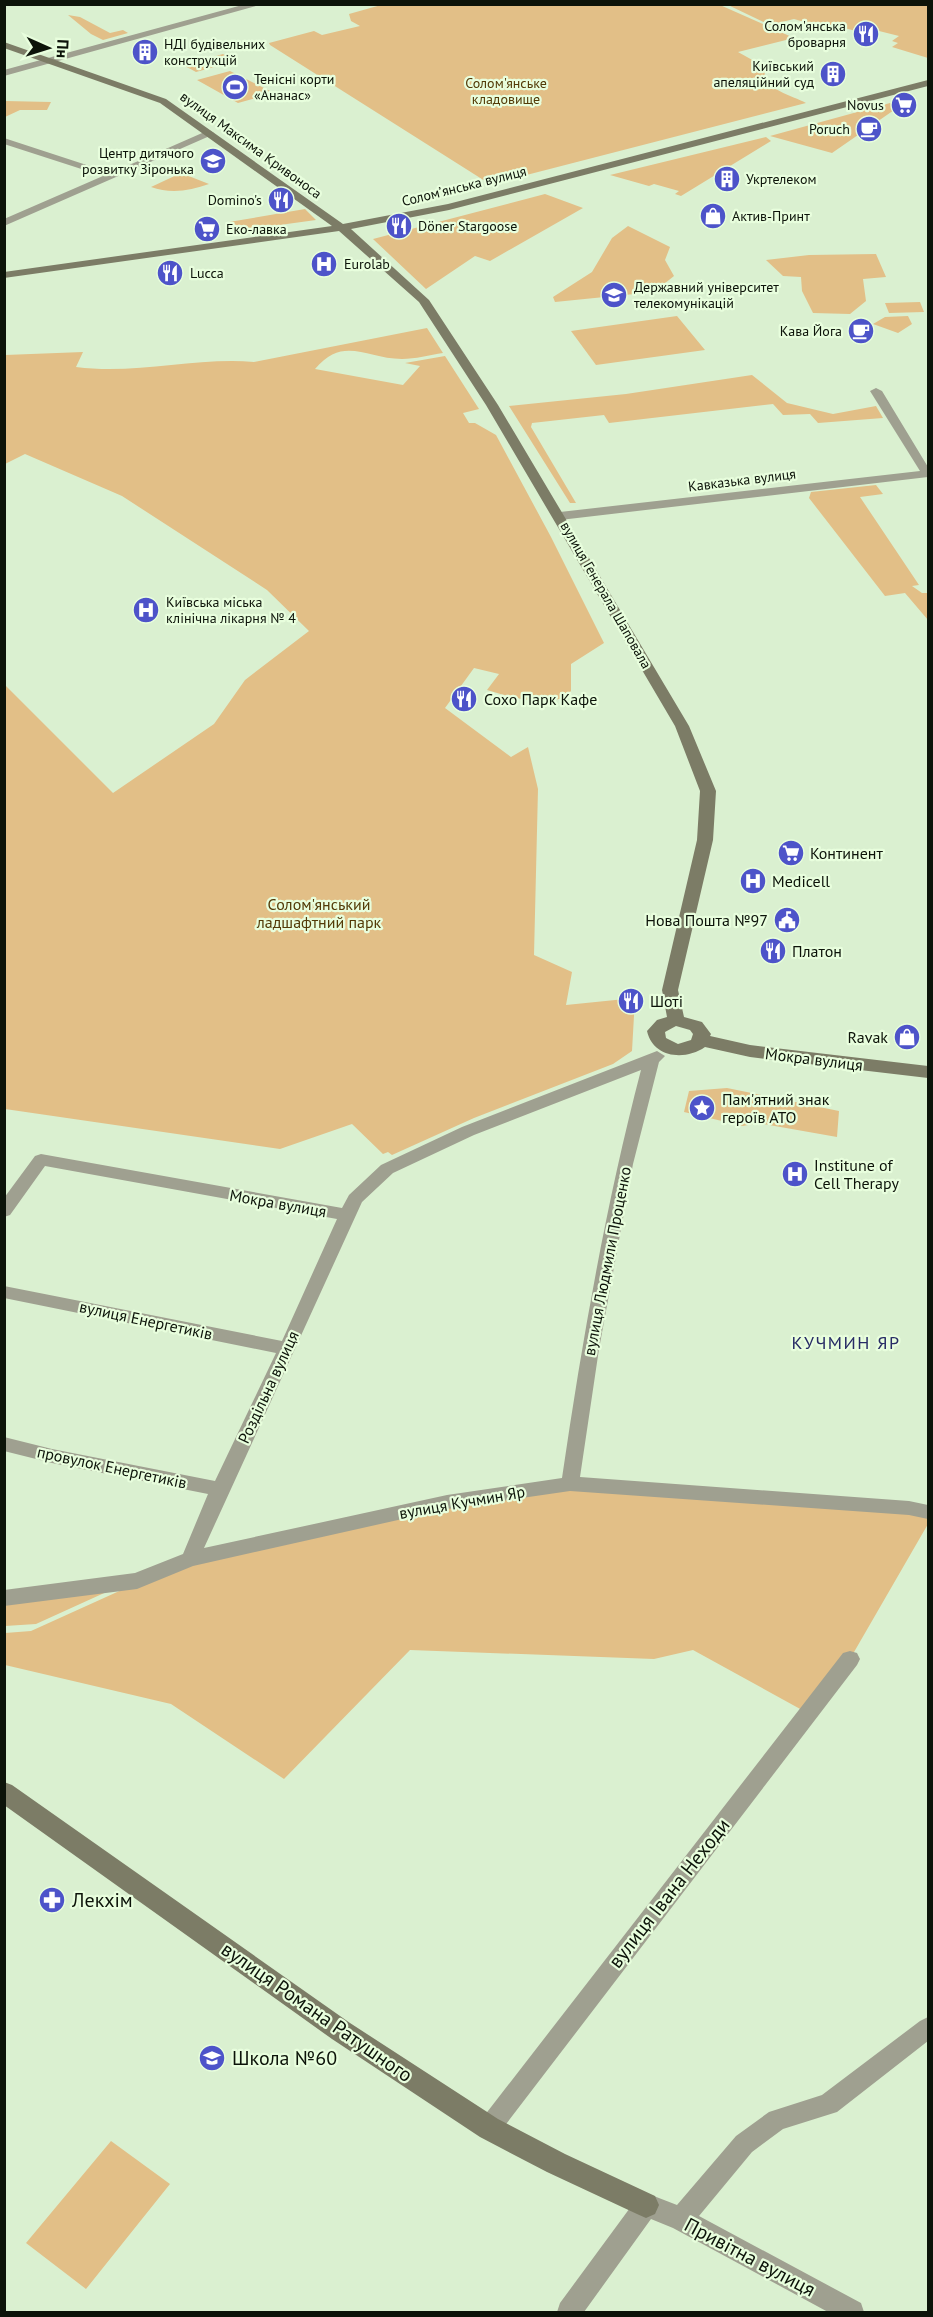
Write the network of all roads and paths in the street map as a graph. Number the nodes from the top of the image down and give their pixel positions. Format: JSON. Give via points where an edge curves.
{"nodes":[{"id":1,"x":259,"y":4,"type":"edge"},
{"id":2,"x":4,"y":45,"type":"edge"},
{"id":3,"x":50,"y":60,"type":"junction"},
{"id":4,"x":4,"y":73,"type":"edge"},
{"id":5,"x":926,"y":85,"type":"edge"},
{"id":6,"x":209,"y":133,"type":"junction"},
{"id":7,"x":4,"y":141,"type":"edge"},
{"id":8,"x":112,"y":176,"type":"junction"},
{"id":9,"x":4,"y":223,"type":"edge"},
{"id":10,"x":341,"y":228,"type":"junction"},
{"id":11,"x":4,"y":275,"type":"edge"},
{"id":12,"x":876,"y":391,"type":"dead end"},
{"id":13,"x":928,"y":474,"type":"edge"},
{"id":14,"x":560,"y":516,"type":"junction"},
{"id":15,"x":676,"y":1020,"type":"junction"},
{"id":16,"x":701,"y":1040,"type":"junction"},
{"id":17,"x":667,"y":1048,"type":"junction"},
{"id":18,"x":652,"y":1060,"type":"junction"},
{"id":19,"x":928,"y":1072,"type":"edge"},
{"id":20,"x":4,"y":1211,"type":"edge"},
{"id":21,"x":347,"y":1215,"type":"junction"},
{"id":22,"x":4,"y":1292,"type":"edge"},
{"id":23,"x":287,"y":1349,"type":"junction"},
{"id":24,"x":4,"y":1444,"type":"edge"},
{"id":25,"x":570,"y":1484,"type":"junction"},
{"id":26,"x":220,"y":1489,"type":"junction"},
{"id":27,"x":928,"y":1512,"type":"edge"},
{"id":28,"x":190,"y":1558,"type":"junction"},
{"id":29,"x":4,"y":1598,"type":"edge"},
{"id":30,"x":850,"y":1659,"type":"dead end"},
{"id":31,"x":4,"y":1792,"type":"edge"},
{"id":32,"x":928,"y":2028,"type":"edge"},
{"id":33,"x":489,"y":2128,"type":"junction"},
{"id":34,"x":646,"y":2205,"type":"junction"},
{"id":35,"x":681,"y":2219,"type":"junction"},
{"id":36,"x":569,"y":2313,"type":"edge"},
{"id":37,"x":852,"y":2313,"type":"edge"}],
"edges":[{"from":1,"to":3,"type":"street"},
{"from":2,"to":3,"type":"street","name":"вулиця Максима Кривоноса"},
{"from":3,"to":4,"type":"street"},
{"from":3,"to":6,"type":"street","name":"вулиця Максима Кривоноса","via":[[163,101]]},
{"from":5,"to":10,"type":"street","name":"Соломʼянська вулиця","via":[[449,207]]},
{"from":6,"to":8,"type":"street"},
{"from":6,"to":10,"type":"street","name":"вулиця Максима Кривоноса"},
{"from":7,"to":8,"type":"street"},
{"from":8,"to":9,"type":"street"},
{"from":10,"to":11,"type":"street","name":"Соломʼянська вулиця"},
{"from":10,"to":14,"type":"street","name":"вулиця Генерала Шаповала","via":[[423,300]]},
{"from":12,"to":13,"type":"street"},
{"from":13,"to":14,"type":"street","name":"Кавказька вулиця"},
{"from":14,"to":15,"type":"street","name":"вулиця Генерала Шаповала","via":[[679,719],[708,791],[705,840],[670,990]]},
{"from":15,"to":16,"type":"street","via":[[696,1026]]},
{"from":15,"to":17,"type":"street","via":[[663,1023],[656,1031],[658,1040]]},
{"from":16,"to":17,"type":"street","via":[[688,1049]]},
{"from":16,"to":19,"type":"street","name":"Мокра вулиця","via":[[750,1051]]},
{"from":17,"to":18,"type":"street"},
{"from":18,"to":21,"type":"street","name":"Мокра вулиця","via":[[468,1131],[387,1168],[355,1198]]},
{"from":18,"to":25,"type":"street","name":"вулиця Людмили Проценко","via":[[625,1164],[590,1349]]},
{"from":20,"to":21,"type":"street","name":"Мокра вулиця","via":[[41,1160]]},
{"from":21,"to":23,"type":"street","name":"Роздільна вулиця"},
{"from":22,"to":23,"type":"street","name":"вулиця Енергетиків"},
{"from":23,"to":26,"type":"street","name":"Роздільна вулиця"},
{"from":24,"to":26,"type":"street","name":"провулок Енергетиків"},
{"from":25,"to":27,"type":"street","name":"вулиця Кучмин Яр"},
{"from":25,"to":28,"type":"street","name":"вулиця Кучмин Яр","via":[[447,1502]]},
{"from":26,"to":28,"type":"street","name":"Роздільна вулиця"},
{"from":28,"to":29,"type":"street","name":"вулиця Кучмин Яр","via":[[137,1581]]},
{"from":30,"to":33,"type":"street","name":"вулиця Івана Неходи"},
{"from":31,"to":33,"type":"street","name":"вулиця Романа Ратушного","via":[[341,2031]]},
{"from":32,"to":35,"type":"street","via":[[829,2104],[777,2120],[744,2144]]},
{"from":33,"to":34,"type":"street","name":"вулиця Романа Ратушного"},
{"from":34,"to":35,"type":"street","name":"Привітна вулиця"},
{"from":34,"to":36,"type":"street"},
{"from":35,"to":37,"type":"street","name":"Привітна вулиця"}]}
